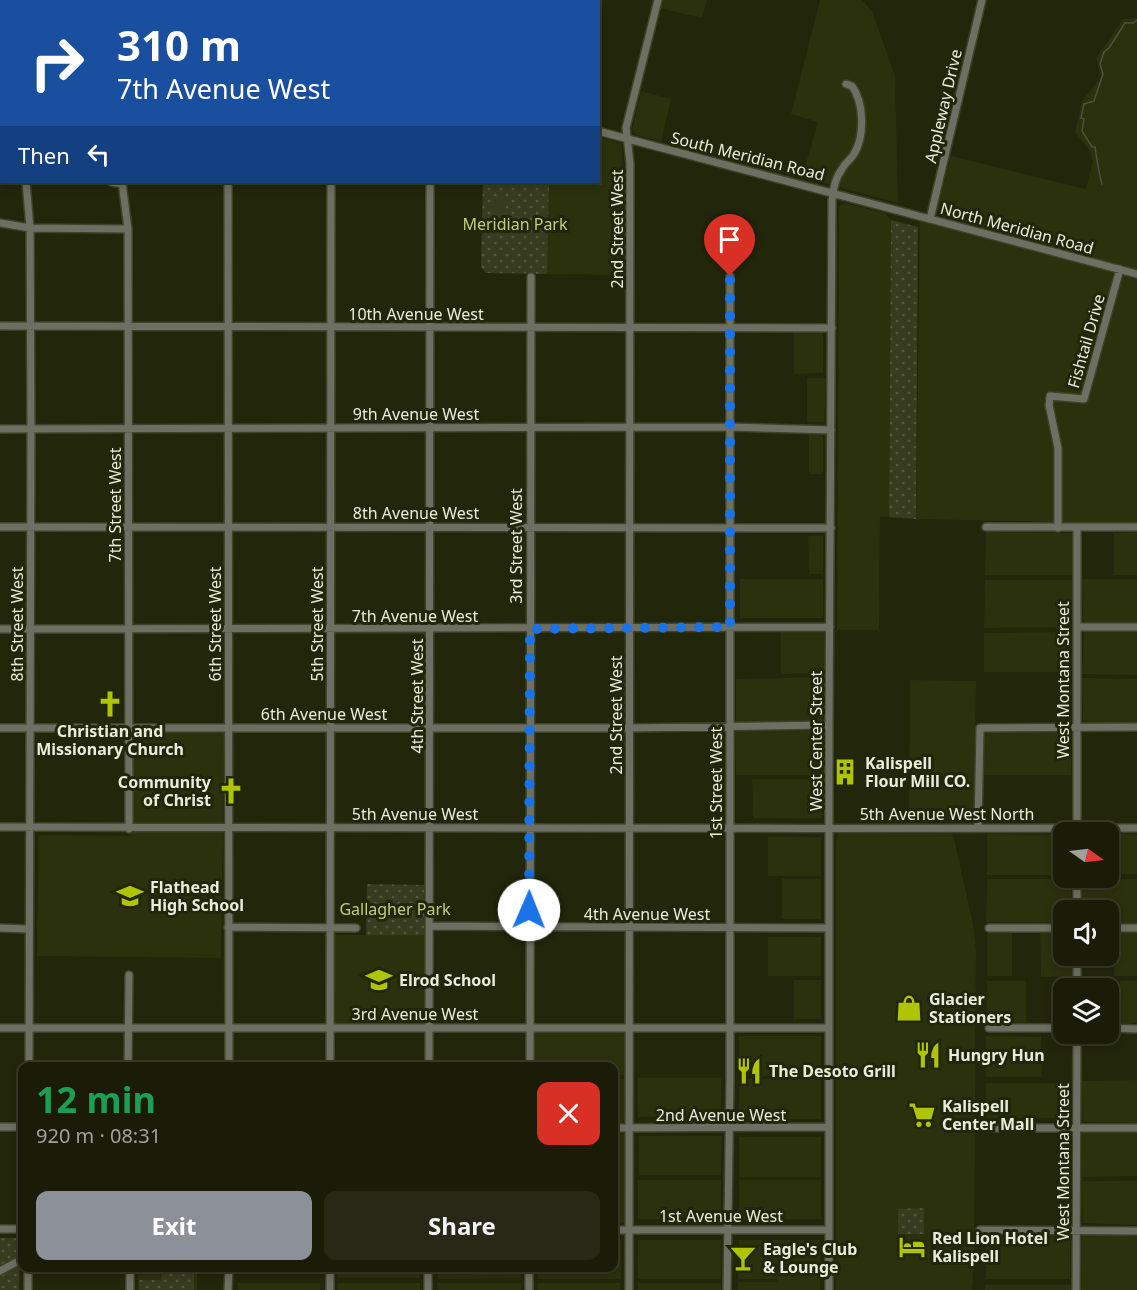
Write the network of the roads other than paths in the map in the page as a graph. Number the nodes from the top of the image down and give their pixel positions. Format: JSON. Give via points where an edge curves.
{"nodes":[{"id":1,"x":658,"y":0,"type":"edge"},
{"id":2,"x":982,"y":0,"type":"edge"},
{"id":3,"x":846,"y":84,"type":"dead end"},
{"id":4,"x":600,"y":131,"type":"edge"},
{"id":5,"x":627,"y":138,"type":"junction"},
{"id":6,"x":26,"y":183,"type":"edge"},
{"id":7,"x":122,"y":183,"type":"edge"},
{"id":8,"x":228,"y":183,"type":"edge"},
{"id":9,"x":331,"y":183,"type":"edge"},
{"id":10,"x":430,"y":183,"type":"edge"},
{"id":11,"x":833,"y":192,"type":"junction"},
{"id":12,"x":890,"y":207,"type":"joint"},
{"id":13,"x":930,"y":219,"type":"junction"},
{"id":14,"x":0,"y":223,"type":"edge"},
{"id":15,"x":30,"y":228,"type":"junction"},
{"id":16,"x":128,"y":229,"type":"junction"},
{"id":17,"x":1120,"y":270,"type":"junction"},
{"id":18,"x":1137,"y":274,"type":"edge"},
{"id":19,"x":730,"y":276,"type":"dead end"},
{"id":20,"x":531,"y":277,"type":"dead end"},
{"id":21,"x":0,"y":326,"type":"edge"},
{"id":22,"x":129,"y":326,"type":"junction"},
{"id":23,"x":30,"y":327,"type":"junction"},
{"id":24,"x":230,"y":327,"type":"junction"},
{"id":25,"x":331,"y":327,"type":"junction"},
{"id":26,"x":430,"y":327,"type":"junction"},
{"id":27,"x":630,"y":327,"type":"junction"},
{"id":28,"x":530,"y":328,"type":"junction"},
{"id":29,"x":731,"y":328,"type":"junction"},
{"id":30,"x":832,"y":328,"type":"junction"},
{"id":31,"x":629,"y":427,"type":"junction"},
{"id":32,"x":731,"y":427,"type":"junction"},
{"id":33,"x":129,"y":428,"type":"junction"},
{"id":34,"x":331,"y":428,"type":"junction"},
{"id":35,"x":430,"y":428,"type":"junction"},
{"id":36,"x":530,"y":428,"type":"junction"},
{"id":37,"x":0,"y":429,"type":"edge"},
{"id":38,"x":31,"y":429,"type":"junction"},
{"id":39,"x":229,"y":429,"type":"junction"},
{"id":40,"x":831,"y":430,"type":"junction"},
{"id":41,"x":430,"y":526,"type":"junction"},
{"id":42,"x":0,"y":527,"type":"edge"},
{"id":43,"x":31,"y":527,"type":"junction"},
{"id":44,"x":129,"y":527,"type":"junction"},
{"id":45,"x":229,"y":527,"type":"junction"},
{"id":46,"x":330,"y":527,"type":"junction"},
{"id":47,"x":530,"y":527,"type":"junction"},
{"id":48,"x":630,"y":527,"type":"junction"},
{"id":49,"x":730,"y":527,"type":"junction"},
{"id":50,"x":986,"y":527,"type":"dead end"},
{"id":51,"x":1137,"y":527,"type":"edge"},
{"id":52,"x":831,"y":528,"type":"junction"},
{"id":53,"x":1058,"y":528,"type":"junction"},
{"id":54,"x":1077,"y":528,"type":"junction"},
{"id":55,"x":730,"y":627,"type":"junction"},
{"id":56,"x":830,"y":627,"type":"junction"},
{"id":57,"x":1077,"y":627,"type":"junction"},
{"id":58,"x":1137,"y":627,"type":"edge"},
{"id":59,"x":630,"y":628,"type":"junction"},
{"id":60,"x":0,"y":629,"type":"edge"},
{"id":61,"x":31,"y":629,"type":"junction"},
{"id":62,"x":129,"y":629,"type":"junction"},
{"id":63,"x":229,"y":629,"type":"junction"},
{"id":64,"x":330,"y":629,"type":"junction"},
{"id":65,"x":430,"y":629,"type":"junction"},
{"id":66,"x":530,"y":629,"type":"junction"},
{"id":67,"x":829,"y":725,"type":"junction"},
{"id":68,"x":730,"y":726,"type":"junction"},
{"id":69,"x":330,"y":727,"type":"junction"},
{"id":70,"x":1137,"y":727,"type":"edge"},
{"id":71,"x":0,"y":728,"type":"edge"},
{"id":72,"x":30,"y":728,"type":"junction"},
{"id":73,"x":129,"y":728,"type":"junction"},
{"id":74,"x":229,"y":728,"type":"junction"},
{"id":75,"x":431,"y":728,"type":"junction"},
{"id":76,"x":530,"y":728,"type":"junction"},
{"id":77,"x":629,"y":728,"type":"junction"},
{"id":78,"x":1077,"y":728,"type":"junction"},
{"id":79,"x":1077,"y":822,"type":"edge"},
{"id":80,"x":0,"y":827,"type":"edge"},
{"id":81,"x":29,"y":827,"type":"junction"},
{"id":82,"x":330,"y":827,"type":"junction"},
{"id":83,"x":430,"y":827,"type":"junction"},
{"id":84,"x":630,"y":827,"type":"junction"},
{"id":85,"x":830,"y":827,"type":"junction"},
{"id":86,"x":978,"y":827,"type":"junction"},
{"id":87,"x":228,"y":828,"type":"junction"},
{"id":88,"x":530,"y":828,"type":"junction"},
{"id":89,"x":730,"y":828,"type":"junction"},
{"id":90,"x":1137,"y":828,"type":"edge"},
{"id":91,"x":129,"y":829,"type":"junction"},
{"id":92,"x":1053,"y":829,"type":"edge"},
{"id":93,"x":1119,"y":829,"type":"edge"},
{"id":94,"x":429,"y":926,"type":"junction"},
{"id":95,"x":228,"y":927,"type":"junction"},
{"id":96,"x":529,"y":927,"type":"junction"},
{"id":97,"x":630,"y":927,"type":"junction"},
{"id":98,"x":0,"y":928,"type":"edge"},
{"id":99,"x":330,"y":928,"type":"junction"},
{"id":100,"x":356,"y":928,"type":"dead end"},
{"id":101,"x":729,"y":928,"type":"junction"},
{"id":102,"x":829,"y":928,"type":"junction"},
{"id":103,"x":989,"y":928,"type":"dead end"},
{"id":104,"x":1053,"y":928,"type":"edge"},
{"id":105,"x":1119,"y":928,"type":"edge"},
{"id":106,"x":1137,"y":928,"type":"edge"},
{"id":107,"x":28,"y":929,"type":"junction"},
{"id":108,"x":129,"y":975,"type":"dead end"},
{"id":109,"x":0,"y":1028,"type":"edge"},
{"id":110,"x":28,"y":1028,"type":"junction"},
{"id":111,"x":129,"y":1028,"type":"junction"},
{"id":112,"x":228,"y":1028,"type":"junction"},
{"id":113,"x":330,"y":1028,"type":"junction"},
{"id":114,"x":429,"y":1028,"type":"junction"},
{"id":115,"x":530,"y":1028,"type":"junction"},
{"id":116,"x":630,"y":1028,"type":"junction"},
{"id":117,"x":730,"y":1028,"type":"junction"},
{"id":118,"x":829,"y":1028,"type":"junction"},
{"id":119,"x":989,"y":1028,"type":"dead end"},
{"id":120,"x":1053,"y":1028,"type":"edge"},
{"id":121,"x":1119,"y":1028,"type":"edge"},
{"id":122,"x":1137,"y":1029,"type":"edge"},
{"id":123,"x":1077,"y":1044,"type":"edge"},
{"id":124,"x":28,"y":1062,"type":"edge"},
{"id":125,"x":128,"y":1062,"type":"edge"},
{"id":126,"x":229,"y":1062,"type":"edge"},
{"id":127,"x":330,"y":1062,"type":"edge"},
{"id":128,"x":429,"y":1062,"type":"edge"},
{"id":129,"x":530,"y":1062,"type":"edge"},
{"id":130,"x":0,"y":1127,"type":"edge"},
{"id":131,"x":18,"y":1127,"type":"edge"},
{"id":132,"x":829,"y":1127,"type":"junction"},
{"id":133,"x":618,"y":1128,"type":"edge"},
{"id":134,"x":630,"y":1128,"type":"junction"},
{"id":135,"x":730,"y":1128,"type":"junction"},
{"id":136,"x":987,"y":1128,"type":"dead end"},
{"id":137,"x":1077,"y":1128,"type":"junction"},
{"id":138,"x":1137,"y":1128,"type":"edge"},
{"id":139,"x":0,"y":1229,"type":"edge"},
{"id":140,"x":18,"y":1229,"type":"edge"},
{"id":141,"x":618,"y":1230,"type":"edge"},
{"id":142,"x":629,"y":1230,"type":"junction"},
{"id":143,"x":729,"y":1230,"type":"junction"},
{"id":144,"x":829,"y":1230,"type":"junction"},
{"id":145,"x":980,"y":1230,"type":"dead end"},
{"id":146,"x":1076,"y":1231,"type":"junction"},
{"id":147,"x":1137,"y":1231,"type":"edge"},
{"id":148,"x":18,"y":1261,"type":"edge"},
{"id":149,"x":0,"y":1271,"type":"edge"},
{"id":150,"x":28,"y":1272,"type":"edge"},
{"id":151,"x":130,"y":1272,"type":"edge"},
{"id":152,"x":229,"y":1272,"type":"edge"},
{"id":153,"x":330,"y":1272,"type":"edge"},
{"id":154,"x":428,"y":1272,"type":"edge"},
{"id":155,"x":529,"y":1272,"type":"edge"},
{"id":156,"x":28,"y":1290,"type":"edge"},
{"id":157,"x":130,"y":1290,"type":"edge"},
{"id":158,"x":228,"y":1290,"type":"edge"},
{"id":159,"x":330,"y":1290,"type":"edge"},
{"id":160,"x":428,"y":1290,"type":"edge"},
{"id":161,"x":530,"y":1290,"type":"edge"},
{"id":162,"x":629,"y":1290,"type":"edge"},
{"id":163,"x":727,"y":1290,"type":"edge"},
{"id":164,"x":829,"y":1290,"type":"edge"},
{"id":165,"x":1076,"y":1290,"type":"edge"}],
"edges":[{"from":1,"to":5,"type":"street","name":"2nd Street West","via":[[626,128]]},
{"from":2,"to":13,"type":"street","name":"Appleway Drive"},
{"from":3,"to":11,"type":"street","via":[[858,96],[860,134],[854,154],[841,169]]},
{"from":4,"to":5,"type":"street","name":"South Meridian Road"},
{"from":5,"to":11,"type":"street","name":"South Meridian Road"},
{"from":5,"to":27,"type":"street","name":"2nd Street West"},
{"from":6,"to":15,"type":"street","name":"8th Street West"},
{"from":7,"to":16,"type":"street","name":"7th Street West"},
{"from":8,"to":24,"type":"street","name":"6th Street West"},
{"from":9,"to":25,"type":"street","name":"5th Street West"},
{"from":10,"to":26,"type":"street","name":"4th Street West"},
{"from":11,"to":12,"type":"street","name":"South Meridian Road"},
{"from":11,"to":30,"type":"street","name":"West Center Street"},
{"from":12,"to":13,"type":"street","name":"North Meridian Road"},
{"from":13,"to":17,"type":"street","name":"North Meridian Road"},
{"from":14,"to":15,"type":"street"},
{"from":15,"to":16,"type":"street"},
{"from":15,"to":23,"type":"street","name":"8th Street West"},
{"from":16,"to":22,"type":"street","name":"7th Street West"},
{"from":17,"to":18,"type":"street","name":"North Meridian Road"},
{"from":17,"to":53,"type":"street","name":"Fishtail Drive","via":[[1084,399],[1050,396],[1059,448]]},
{"from":19,"to":29,"type":"street","name":"1st Street West"},
{"from":20,"to":28,"type":"street","name":"3rd Street West"},
{"from":21,"to":23,"type":"street","name":"10th Avenue West"},
{"from":22,"to":23,"type":"street","name":"10th Avenue West"},
{"from":22,"to":24,"type":"street","name":"10th Avenue West"},
{"from":22,"to":33,"type":"street","name":"7th Street West"},
{"from":23,"to":38,"type":"street","name":"8th Street West"},
{"from":24,"to":25,"type":"street","name":"10th Avenue West"},
{"from":24,"to":39,"type":"street","name":"6th Street West"},
{"from":25,"to":26,"type":"street","name":"10th Avenue West"},
{"from":25,"to":34,"type":"street","name":"5th Street West"},
{"from":26,"to":28,"type":"street","name":"10th Avenue West"},
{"from":26,"to":35,"type":"street","name":"4th Street West"},
{"from":27,"to":28,"type":"street","name":"10th Avenue West"},
{"from":27,"to":29,"type":"street","name":"10th Avenue West"},
{"from":27,"to":31,"type":"street","name":"2nd Street West"},
{"from":28,"to":36,"type":"street","name":"3rd Street West"},
{"from":29,"to":30,"type":"street","name":"10th Avenue West"},
{"from":29,"to":32,"type":"street","name":"1st Street West"},
{"from":30,"to":40,"type":"street","name":"West Center Street"},
{"from":31,"to":32,"type":"street","name":"9th Avenue West"},
{"from":31,"to":36,"type":"street","name":"9th Avenue West"},
{"from":31,"to":48,"type":"street","name":"2nd Street West"},
{"from":32,"to":40,"type":"street","name":"9th Avenue West"},
{"from":32,"to":49,"type":"street","name":"1st Street West"},
{"from":33,"to":38,"type":"street","name":"9th Avenue West"},
{"from":33,"to":39,"type":"street","name":"9th Avenue West"},
{"from":33,"to":44,"type":"street","name":"7th Street West"},
{"from":34,"to":35,"type":"street","name":"9th Avenue West"},
{"from":34,"to":39,"type":"street","name":"9th Avenue West"},
{"from":34,"to":46,"type":"street","name":"5th Street West"},
{"from":35,"to":36,"type":"street","name":"9th Avenue West"},
{"from":35,"to":41,"type":"street","name":"4th Street West"},
{"from":36,"to":47,"type":"street","name":"3rd Street West"},
{"from":37,"to":38,"type":"street","name":"9th Avenue West"},
{"from":38,"to":43,"type":"street","name":"8th Street West"},
{"from":39,"to":45,"type":"street","name":"6th Street West"},
{"from":40,"to":52,"type":"street","name":"West Center Street"},
{"from":41,"to":46,"type":"street","name":"8th Avenue West"},
{"from":41,"to":47,"type":"street","name":"8th Avenue West"},
{"from":41,"to":65,"type":"street","name":"4th Street West"},
{"from":42,"to":43,"type":"street","name":"8th Avenue West"},
{"from":43,"to":44,"type":"street","name":"8th Avenue West"},
{"from":43,"to":61,"type":"street","name":"8th Street West"},
{"from":44,"to":45,"type":"street","name":"8th Avenue West"},
{"from":44,"to":62,"type":"street","name":"7th Street West"},
{"from":45,"to":46,"type":"street","name":"8th Avenue West"},
{"from":45,"to":63,"type":"street","name":"6th Street West"},
{"from":46,"to":64,"type":"street","name":"5th Street West"},
{"from":47,"to":48,"type":"street","name":"8th Avenue West"},
{"from":47,"to":66,"type":"street","name":"3rd Street West"},
{"from":48,"to":49,"type":"street","name":"8th Avenue West"},
{"from":48,"to":59,"type":"street","name":"2nd Street West"},
{"from":49,"to":52,"type":"street","name":"8th Avenue West"},
{"from":49,"to":55,"type":"street","name":"1st Street West"},
{"from":50,"to":53,"type":"street"},
{"from":51,"to":54,"type":"street"},
{"from":52,"to":56,"type":"street","name":"West Center Street"},
{"from":53,"to":54,"type":"street"},
{"from":54,"to":57,"type":"street","name":"West Montana Street"},
{"from":55,"to":56,"type":"street","name":"7th Avenue West"},
{"from":55,"to":59,"type":"street","name":"7th Avenue West"},
{"from":55,"to":68,"type":"street","name":"1st Street West"},
{"from":56,"to":67,"type":"street","name":"West Center Street"},
{"from":57,"to":58,"type":"street"},
{"from":57,"to":78,"type":"street","name":"West Montana Street"},
{"from":59,"to":66,"type":"street","name":"7th Avenue West"},
{"from":59,"to":77,"type":"street","name":"2nd Street West"},
{"from":60,"to":61,"type":"street","name":"7th Avenue West"},
{"from":61,"to":62,"type":"street","name":"7th Avenue West"},
{"from":61,"to":72,"type":"street","name":"8th Street West"},
{"from":62,"to":63,"type":"street","name":"7th Avenue West"},
{"from":62,"to":73,"type":"street","name":"7th Street West"},
{"from":63,"to":64,"type":"street","name":"7th Avenue West"},
{"from":63,"to":74,"type":"street","name":"6th Street West"},
{"from":64,"to":65,"type":"street","name":"7th Avenue West"},
{"from":64,"to":69,"type":"street","name":"5th Street West"},
{"from":65,"to":66,"type":"street","name":"7th Avenue West"},
{"from":65,"to":75,"type":"street","name":"4th Street West"},
{"from":66,"to":76,"type":"street","name":"3rd Street West"},
{"from":67,"to":68,"type":"street","name":"6th Avenue West"},
{"from":67,"to":85,"type":"street","name":"West Center Street"},
{"from":68,"to":77,"type":"street","name":"6th Avenue West"},
{"from":68,"to":89,"type":"street","name":"1st Street West"},
{"from":69,"to":74,"type":"street","name":"6th Avenue West"},
{"from":69,"to":75,"type":"street","name":"6th Avenue West"},
{"from":69,"to":82,"type":"street","name":"5th Street West"},
{"from":70,"to":78,"type":"street"},
{"from":71,"to":72,"type":"street","name":"6th Avenue West"},
{"from":72,"to":73,"type":"street","name":"6th Avenue West"},
{"from":72,"to":81,"type":"street","name":"8th Street West"},
{"from":73,"to":74,"type":"street","name":"6th Avenue West"},
{"from":73,"to":91,"type":"street","name":"7th Street West"},
{"from":74,"to":87,"type":"street","name":"6th Street West"},
{"from":75,"to":76,"type":"street","name":"6th Avenue West"},
{"from":75,"to":83,"type":"street","name":"4th Street West"},
{"from":76,"to":77,"type":"street","name":"6th Avenue West"},
{"from":76,"to":88,"type":"street","name":"3rd Street West"},
{"from":77,"to":84,"type":"street","name":"2nd Street West"},
{"from":78,"to":79,"type":"street","name":"West Montana Street"},
{"from":78,"to":86,"type":"street","via":[[980,728]]},
{"from":80,"to":81,"type":"street","name":"5th Avenue West"},
{"from":81,"to":91,"type":"street","name":"5th Avenue West"},
{"from":81,"to":107,"type":"street","name":"8th Street West"},
{"from":82,"to":83,"type":"street","name":"5th Avenue West"},
{"from":82,"to":87,"type":"street","name":"5th Avenue West"},
{"from":82,"to":99,"type":"street","name":"5th Street West"},
{"from":83,"to":88,"type":"street","name":"5th Avenue West"},
{"from":83,"to":94,"type":"street","name":"4th Street West"},
{"from":84,"to":88,"type":"street","name":"5th Avenue West"},
{"from":84,"to":89,"type":"street","name":"5th Avenue West"},
{"from":84,"to":97,"type":"street","name":"2nd Street West"},
{"from":85,"to":86,"type":"street","name":"5th Avenue West North"},
{"from":85,"to":89,"type":"street","name":"5th Avenue West"},
{"from":85,"to":102,"type":"street","name":"West Center Street"},
{"from":86,"to":92,"type":"street","name":"5th Avenue West North"},
{"from":87,"to":91,"type":"street","name":"5th Avenue West"},
{"from":87,"to":95,"type":"street","name":"6th Street West"},
{"from":88,"to":96,"type":"street","name":"3rd Street West"},
{"from":89,"to":101,"type":"street","name":"1st Street West"},
{"from":90,"to":93,"type":"street","name":"5th Avenue West North"},
{"from":94,"to":96,"type":"street","name":"4th Avenue West"},
{"from":94,"to":114,"type":"street","name":"4th Street West"},
{"from":95,"to":99,"type":"street"},
{"from":95,"to":112,"type":"street","name":"6th Street West"},
{"from":96,"to":97,"type":"street","name":"4th Avenue West"},
{"from":96,"to":115,"type":"street","name":"3rd Street West"},
{"from":97,"to":101,"type":"street","name":"4th Avenue West"},
{"from":97,"to":116,"type":"street","name":"2nd Street West"},
{"from":98,"to":107,"type":"street"},
{"from":99,"to":100,"type":"street"},
{"from":99,"to":113,"type":"street","name":"5th Street West"},
{"from":101,"to":102,"type":"street","name":"4th Avenue West"},
{"from":101,"to":117,"type":"street","name":"1st Street West"},
{"from":102,"to":118,"type":"street","name":"West Center Street"},
{"from":103,"to":104,"type":"street"},
{"from":105,"to":106,"type":"street"},
{"from":107,"to":110,"type":"street","name":"8th Street West"},
{"from":108,"to":111,"type":"street"},
{"from":109,"to":110,"type":"street","name":"3rd Avenue West"},
{"from":110,"to":111,"type":"street","name":"3rd Avenue West"},
{"from":110,"to":124,"type":"street","name":"8th Street West"},
{"from":111,"to":112,"type":"street","name":"3rd Avenue West"},
{"from":111,"to":125,"type":"street"},
{"from":112,"to":113,"type":"street","name":"3rd Avenue West"},
{"from":112,"to":126,"type":"street","name":"6th Street West"},
{"from":113,"to":114,"type":"street","name":"3rd Avenue West"},
{"from":113,"to":127,"type":"street","name":"5th Street West"},
{"from":114,"to":115,"type":"street","name":"3rd Avenue West"},
{"from":114,"to":128,"type":"street","name":"4th Street West"},
{"from":115,"to":116,"type":"street","name":"3rd Avenue West"},
{"from":115,"to":129,"type":"street","name":"3rd Street West"},
{"from":116,"to":117,"type":"street","name":"3rd Avenue West"},
{"from":116,"to":134,"type":"street","name":"2nd Street West"},
{"from":117,"to":118,"type":"street","name":"3rd Avenue West"},
{"from":117,"to":135,"type":"street","name":"1st Street West"},
{"from":118,"to":132,"type":"street","name":"West Center Street"},
{"from":119,"to":120,"type":"street"},
{"from":121,"to":122,"type":"street"},
{"from":123,"to":137,"type":"street","name":"West Montana Street"},
{"from":130,"to":131,"type":"street"},
{"from":132,"to":135,"type":"street","name":"2nd Avenue West"},
{"from":132,"to":144,"type":"street","name":"West Center Street"},
{"from":133,"to":134,"type":"street","name":"2nd Avenue West"},
{"from":134,"to":135,"type":"street","name":"2nd Avenue West"},
{"from":134,"to":142,"type":"street","name":"2nd Street West"},
{"from":135,"to":143,"type":"street","name":"1st Street West"},
{"from":136,"to":137,"type":"street"},
{"from":137,"to":138,"type":"street"},
{"from":137,"to":146,"type":"street","name":"West Montana Street"},
{"from":139,"to":140,"type":"street"},
{"from":141,"to":142,"type":"street","name":"1st Avenue West"},
{"from":142,"to":143,"type":"street","name":"1st Avenue West"},
{"from":142,"to":162,"type":"street","name":"2nd Street West"},
{"from":143,"to":144,"type":"street","name":"1st Avenue West"},
{"from":143,"to":163,"type":"street","name":"1st Street West"},
{"from":144,"to":164,"type":"street","name":"West Center Street"},
{"from":145,"to":146,"type":"street"},
{"from":146,"to":147,"type":"street"},
{"from":146,"to":165,"type":"street","name":"West Montana Street"},
{"from":148,"to":149,"type":"street"},
{"from":150,"to":156,"type":"street"},
{"from":151,"to":157,"type":"street"},
{"from":152,"to":158,"type":"street"},
{"from":153,"to":159,"type":"street"},
{"from":154,"to":160,"type":"street"},
{"from":155,"to":161,"type":"street"}]}
